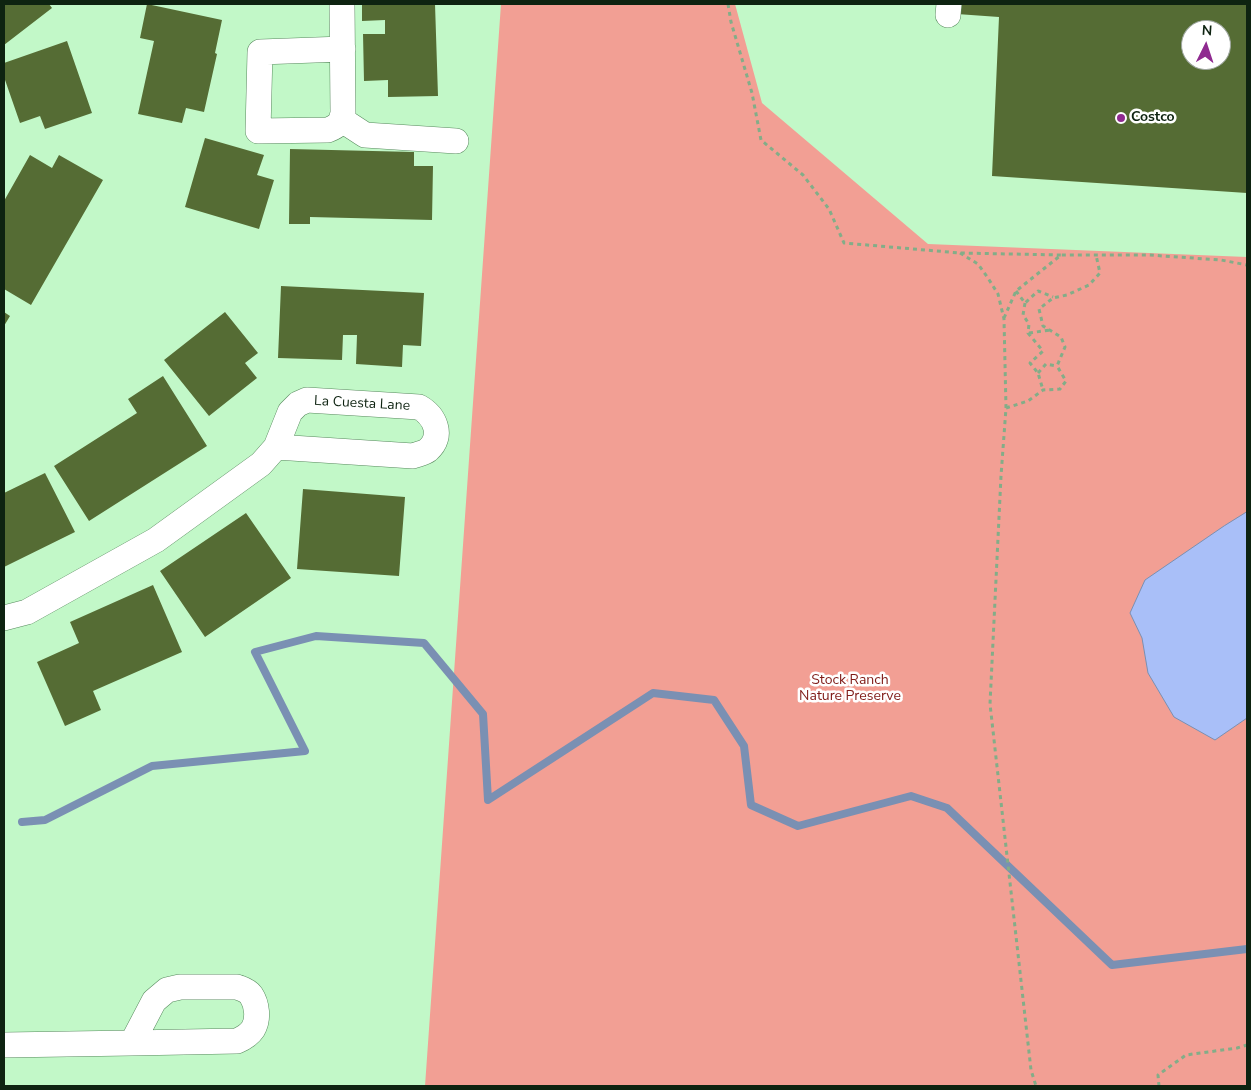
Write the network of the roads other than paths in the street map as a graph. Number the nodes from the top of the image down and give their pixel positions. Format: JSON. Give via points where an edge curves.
{"nodes":[{"id":1,"x":342,"y":4,"type":"edge"},
{"id":2,"x":343,"y":49,"type":"junction"},
{"id":3,"x":342,"y":120,"type":"junction"},
{"id":4,"x":456,"y":141,"type":"dead end"},
{"id":5,"x":276,"y":447,"type":"junction"},
{"id":6,"x":4,"y":618,"type":"edge"},
{"id":7,"x":132,"y":1043,"type":"dead end"},
{"id":8,"x":4,"y":1046,"type":"edge"}],
"edges":[{"from":1,"to":2,"type":"street"},
{"from":2,"to":3,"type":"street"},
{"from":2,"to":3,"type":"street","via":[[260,52],[258,131],[328,130]]},
{"from":3,"to":4,"type":"street","via":[[365,135]]},
{"from":5,"to":5,"type":"street","name":"La Cuesta Lane","via":[[290,412],[307,400],[419,407],[428,412],[437,433],[427,451],[413,456]]},
{"from":5,"to":6,"type":"street","name":"La Cuesta Lane","via":[[261,464],[156,540],[27,612]]},
{"from":7,"to":8,"type":"street"}]}
